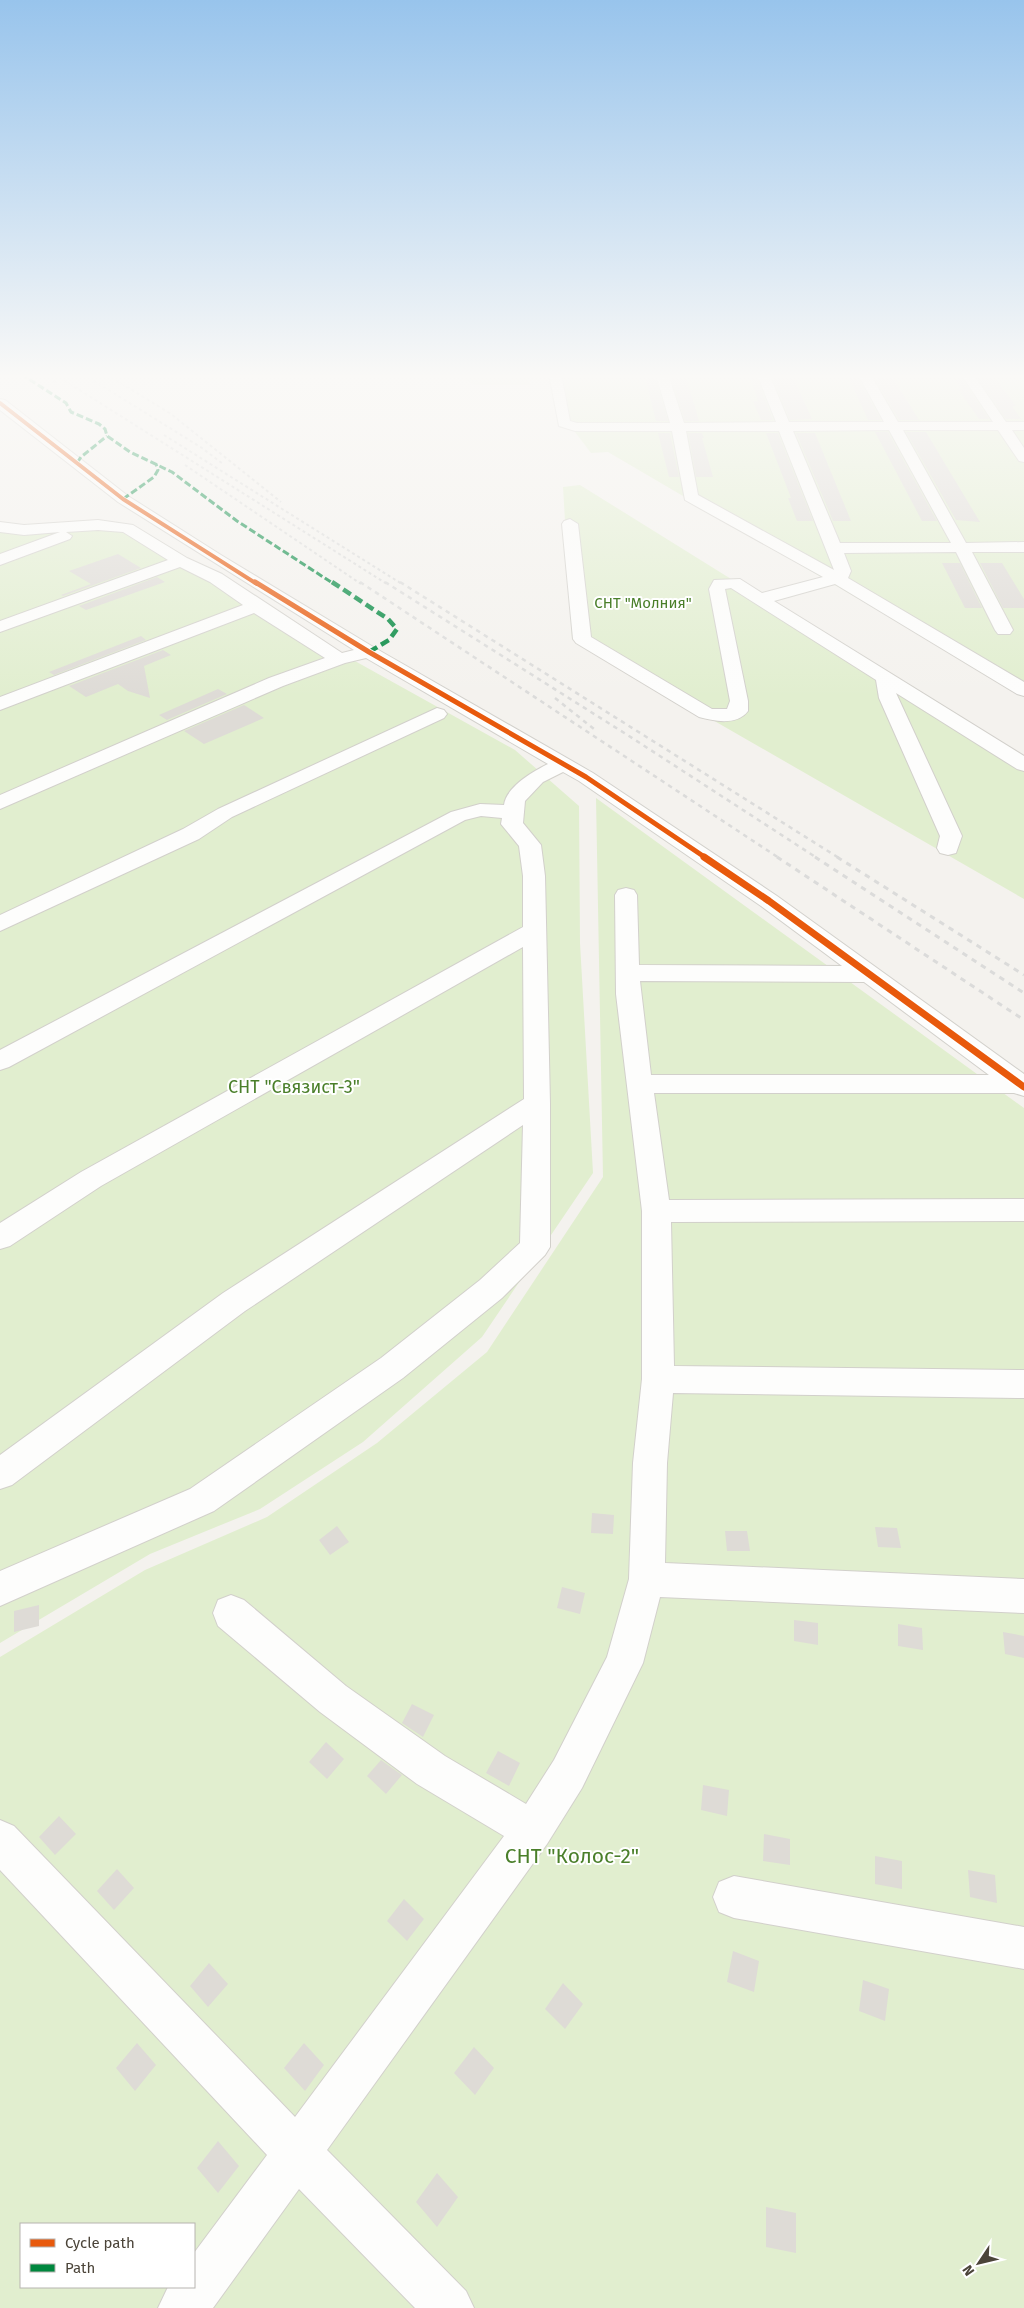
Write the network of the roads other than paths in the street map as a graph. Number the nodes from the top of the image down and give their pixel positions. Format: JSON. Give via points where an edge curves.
{"nodes":[{"id":1,"x":102,"y":482,"type":"edge"},
{"id":2,"x":689,"y":482,"type":"edge"},
{"id":3,"x":807,"y":482,"type":"edge"},
{"id":4,"x":924,"y":482,"type":"edge"},
{"id":5,"x":570,"y":524,"type":"dead end"},
{"id":6,"x":87,"y":526,"type":"junction"},
{"id":7,"x":0,"y":527,"type":"edge"},
{"id":8,"x":961,"y":547,"type":"junction"},
{"id":9,"x":1024,"y":547,"type":"edge"},
{"id":10,"x":834,"y":548,"type":"junction"},
{"id":11,"x":0,"y":560,"type":"edge"},
{"id":12,"x":181,"y":560,"type":"junction"},
{"id":13,"x":837,"y":578,"type":"junction"},
{"id":14,"x":761,"y":599,"type":"junction"},
{"id":15,"x":256,"y":606,"type":"junction"},
{"id":16,"x":0,"y":627,"type":"edge"},
{"id":17,"x":1004,"y":630,"type":"dead end"},
{"id":18,"x":369,"y":652,"type":"junction"},
{"id":19,"x":339,"y":659,"type":"junction"},
{"id":20,"x":885,"y":678,"type":"junction"},
{"id":21,"x":1024,"y":690,"type":"edge"},
{"id":22,"x":0,"y":704,"type":"edge"},
{"id":23,"x":437,"y":714,"type":"dead end"},
{"id":24,"x":564,"y":764,"type":"junction"},
{"id":25,"x":1024,"y":765,"type":"edge"},
{"id":26,"x":0,"y":802,"type":"edge"},
{"id":27,"x":513,"y":812,"type":"junction"},
{"id":28,"x":948,"y":848,"type":"dead end"},
{"id":29,"x":626,"y":894,"type":"dead end"},
{"id":30,"x":0,"y":924,"type":"edge"},
{"id":31,"x":535,"y":930,"type":"junction"},
{"id":32,"x":627,"y":973,"type":"junction"},
{"id":33,"x":869,"y":974,"type":"junction"},
{"id":34,"x":0,"y":1061,"type":"edge"},
{"id":35,"x":640,"y":1084,"type":"junction"},
{"id":36,"x":1022,"y":1085,"type":"edge"},
{"id":37,"x":537,"y":1103,"type":"junction"},
{"id":38,"x":1024,"y":1210,"type":"edge"},
{"id":39,"x":656,"y":1211,"type":"junction"},
{"id":40,"x":0,"y":1238,"type":"edge"},
{"id":41,"x":658,"y":1379,"type":"junction"},
{"id":42,"x":1024,"y":1384,"type":"edge"},
{"id":43,"x":0,"y":1474,"type":"edge"},
{"id":44,"x":647,"y":1579,"type":"junction"},
{"id":45,"x":0,"y":1589,"type":"edge"},
{"id":46,"x":1024,"y":1596,"type":"edge"},
{"id":47,"x":231,"y":1613,"type":"dead end"},
{"id":48,"x":533,"y":1830,"type":"junction"},
{"id":49,"x":0,"y":1840,"type":"edge"},
{"id":50,"x":734,"y":1897,"type":"dead end"},
{"id":51,"x":1024,"y":1948,"type":"edge"},
{"id":52,"x":297,"y":2153,"type":"junction"},
{"id":53,"x":184,"y":2308,"type":"edge"},
{"id":54,"x":449,"y":2308,"type":"edge"}],
"edges":[{"from":1,"to":18,"type":"street","via":[[215,558]]},
{"from":2,"to":13,"type":"street","via":[[690,497]]},
{"from":3,"to":10,"type":"street"},
{"from":4,"to":8,"type":"street"},
{"from":5,"to":14,"type":"street","via":[[582,639],[706,713],[730,715],[738,710],[739,701],[717,589],[720,584],[734,583]]},
{"from":6,"to":7,"type":"street","via":[[24,530]]},
{"from":6,"to":11,"type":"street"},
{"from":6,"to":12,"type":"street","via":[[127,528]]},
{"from":8,"to":9,"type":"street"},
{"from":8,"to":10,"type":"street"},
{"from":8,"to":17,"type":"street"},
{"from":10,"to":13,"type":"street","via":[[843,571]]},
{"from":12,"to":15,"type":"street","via":[[216,578]]},
{"from":12,"to":16,"type":"street"},
{"from":13,"to":14,"type":"street"},
{"from":13,"to":21,"type":"street"},
{"from":14,"to":20,"type":"street"},
{"from":15,"to":19,"type":"street"},
{"from":15,"to":22,"type":"street"},
{"from":18,"to":19,"type":"street"},
{"from":18,"to":24,"type":"street"},
{"from":19,"to":26,"type":"street","via":[[276,682]]},
{"from":20,"to":25,"type":"street"},
{"from":20,"to":28,"type":"street","via":[[888,698],[952,836]]},
{"from":23,"to":30,"type":"street","via":[[225,812],[191,834]]},
{"from":24,"to":27,"type":"street","via":[[536,778],[515,800]]},
{"from":24,"to":33,"type":"street","via":[[769,901]]},
{"from":27,"to":31,"type":"street","via":[[512,824],[530,844]]},
{"from":27,"to":34,"type":"street","via":[[480,810],[458,816]]},
{"from":29,"to":32,"type":"street"},
{"from":31,"to":37,"type":"street"},
{"from":31,"to":40,"type":"street","via":[[91,1179]]},
{"from":32,"to":33,"type":"street"},
{"from":32,"to":35,"type":"street"},
{"from":33,"to":36,"type":"street"},
{"from":35,"to":36,"type":"street"},
{"from":35,"to":39,"type":"street"},
{"from":37,"to":43,"type":"street","via":[[234,1302]]},
{"from":37,"to":45,"type":"street","via":[[535,1247],[491,1288],[392,1368],[202,1500]]},
{"from":38,"to":39,"type":"street"},
{"from":39,"to":41,"type":"street"},
{"from":41,"to":42,"type":"street"},
{"from":41,"to":44,"type":"street","via":[[650,1464]]},
{"from":44,"to":46,"type":"street"},
{"from":44,"to":48,"type":"street","via":[[624,1662],[568,1774]]},
{"from":47,"to":48,"type":"street","via":[[333,1699],[431,1770]]},
{"from":48,"to":52,"type":"street"},
{"from":49,"to":52,"type":"street"},
{"from":50,"to":51,"type":"street"},
{"from":52,"to":53,"type":"street"},
{"from":52,"to":54,"type":"street"}]}
